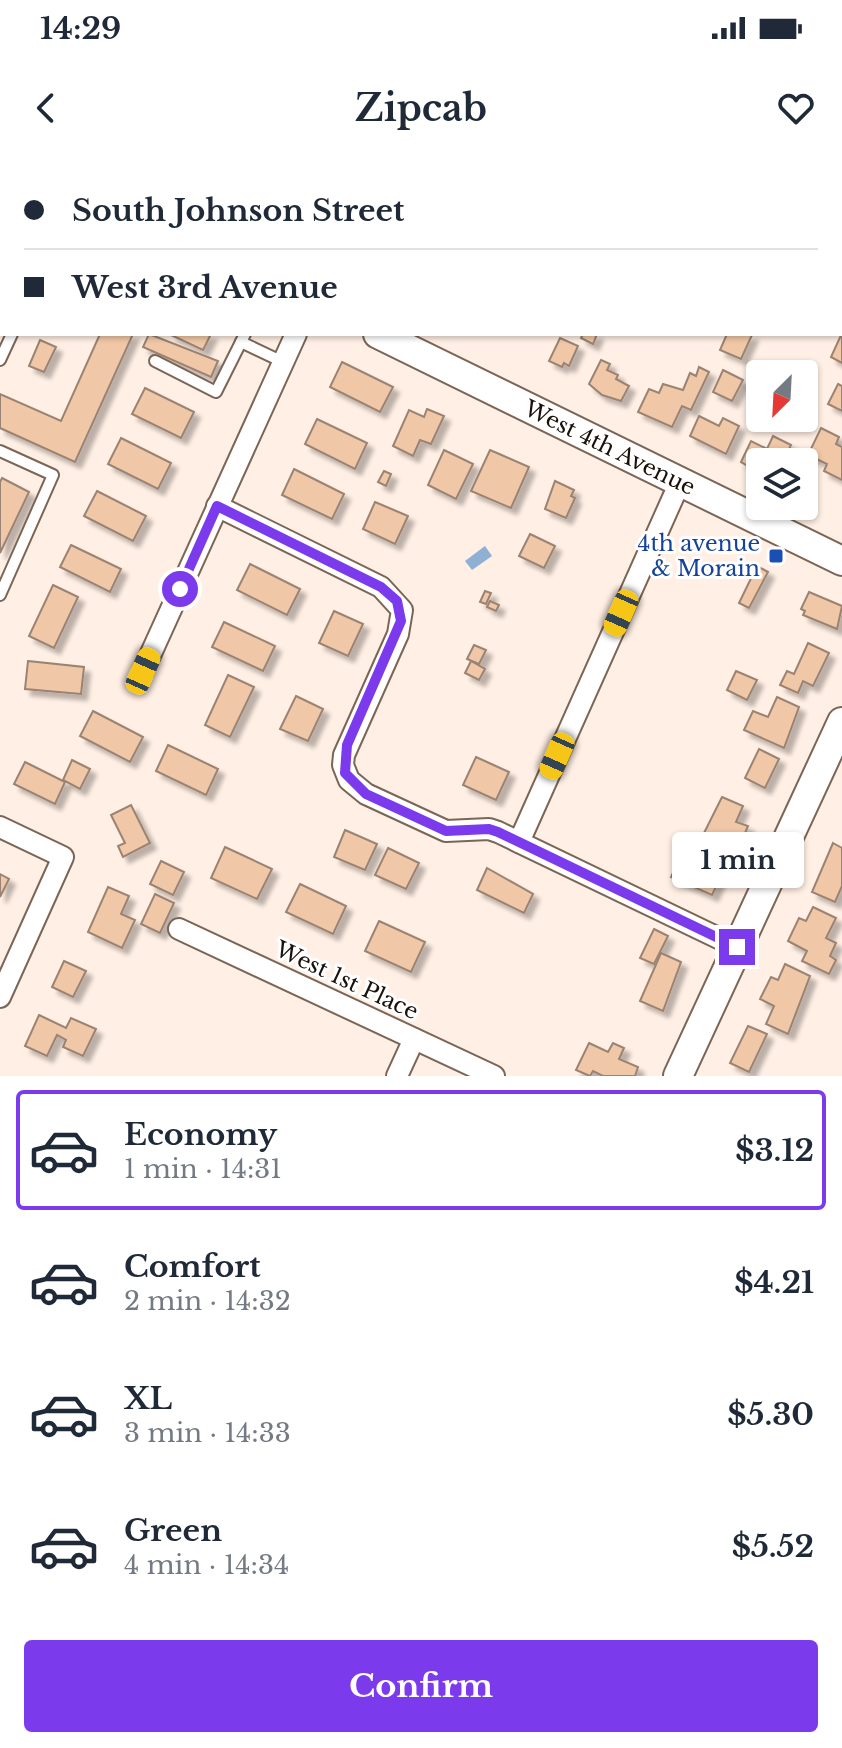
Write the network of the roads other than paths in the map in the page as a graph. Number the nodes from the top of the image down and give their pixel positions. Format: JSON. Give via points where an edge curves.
{"nodes":[{"id":1,"x":11,"y":336,"type":"edge"},
{"id":2,"x":295,"y":336,"type":"edge"},
{"id":3,"x":382,"y":336,"type":"edge"},
{"id":4,"x":243,"y":338,"type":"edge"},
{"id":5,"x":0,"y":360,"type":"edge"},
{"id":6,"x":155,"y":361,"type":"dead end"},
{"id":7,"x":283,"y":362,"type":"junction"},
{"id":8,"x":0,"y":451,"type":"edge"},
{"id":9,"x":680,"y":482,"type":"junction"},
{"id":10,"x":217,"y":506,"type":"junction"},
{"id":11,"x":842,"y":561,"type":"edge"},
{"id":12,"x":0,"y":595,"type":"edge"},
{"id":13,"x":143,"y":671,"type":"dead end"},
{"id":14,"x":842,"y":722,"type":"edge"},
{"id":15,"x":0,"y":827,"type":"edge"},
{"id":16,"x":519,"y":842,"type":"junction"},
{"id":17,"x":179,"y":929,"type":"dead end"},
{"id":18,"x":737,"y":947,"type":"junction"},
{"id":19,"x":0,"y":997,"type":"edge"},
{"id":20,"x":414,"y":1039,"type":"junction"},
{"id":21,"x":397,"y":1076,"type":"edge"},
{"id":22,"x":494,"y":1076,"type":"edge"},
{"id":23,"x":678,"y":1076,"type":"edge"}],
"edges":[{"from":1,"to":5,"type":"lane"},
{"from":2,"to":7,"type":"street"},
{"from":3,"to":9,"type":"street","name":"West 4th Avenue"},
{"from":4,"to":6,"type":"lane","via":[[216,392]]},
{"from":4,"to":7,"type":"lane"},
{"from":7,"to":10,"type":"street"},
{"from":8,"to":12,"type":"lane","via":[[53,475]]},
{"from":9,"to":11,"type":"street","name":"West 4th Avenue"},
{"from":9,"to":16,"type":"street"},
{"from":10,"to":13,"type":"street"},
{"from":10,"to":16,"type":"street","via":[[374,583],[402,610],[398,634],[347,745],[343,765],[349,780],[366,794],[439,829],[489,829]]},
{"from":14,"to":18,"type":"street"},
{"from":15,"to":19,"type":"street","via":[[63,857]]},
{"from":16,"to":18,"type":"street"},
{"from":17,"to":20,"type":"street","name":"West 1st Place"},
{"from":18,"to":23,"type":"street"},
{"from":20,"to":21,"type":"street"},
{"from":20,"to":22,"type":"street","name":"West 1st Place"}]}
